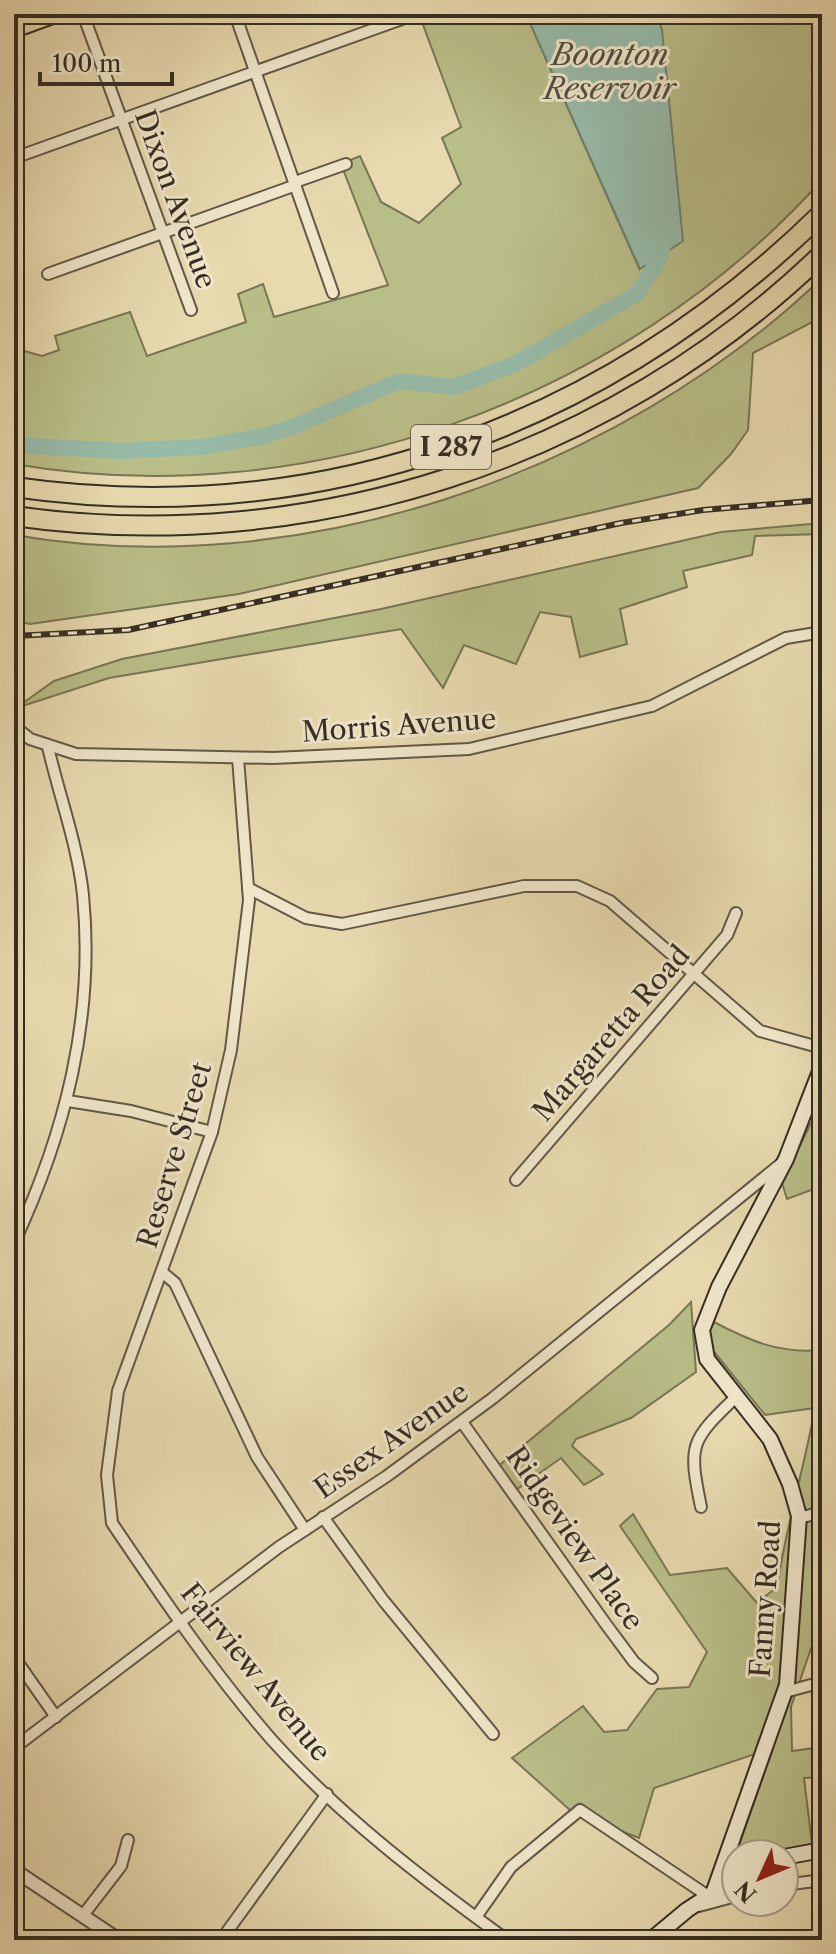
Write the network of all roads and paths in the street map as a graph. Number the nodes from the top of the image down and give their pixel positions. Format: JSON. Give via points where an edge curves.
{"nodes":[{"id":1,"x":55,"y":14,"type":"edge"},
{"id":2,"x":83,"y":14,"type":"edge"},
{"id":3,"x":235,"y":14,"type":"edge"},
{"id":4,"x":416,"y":14,"type":"edge"},
{"id":5,"x":14,"y":29,"type":"edge"},
{"id":6,"x":256,"y":71,"type":"junction"},
{"id":7,"x":121,"y":120,"type":"junction"},
{"id":8,"x":14,"y":158,"type":"edge"},
{"id":9,"x":346,"y":164,"type":"dead end"},
{"id":10,"x":296,"y":184,"type":"junction"},
{"id":11,"x":822,"y":213,"type":"edge"},
{"id":12,"x":161,"y":233,"type":"junction"},
{"id":13,"x":822,"y":254,"type":"edge"},
{"id":14,"x":48,"y":274,"type":"dead end"},
{"id":15,"x":333,"y":293,"type":"dead end"},
{"id":16,"x":191,"y":310,"type":"dead end"},
{"id":17,"x":14,"y":487,"type":"edge"},
{"id":18,"x":14,"y":516,"type":"edge"},
{"id":19,"x":233,"y":522,"type":"junction"},
{"id":20,"x":14,"y":526,"type":"edge"},
{"id":21,"x":822,"y":632,"type":"edge"},
{"id":22,"x":14,"y":726,"type":"edge"},
{"id":23,"x":48,"y":747,"type":"junction"},
{"id":24,"x":238,"y":758,"type":"junction"},
{"id":25,"x":248,"y":888,"type":"junction"},
{"id":26,"x":736,"y":913,"type":"dead end"},
{"id":27,"x":695,"y":972,"type":"junction"},
{"id":28,"x":822,"y":1048,"type":"edge"},
{"id":29,"x":822,"y":1066,"type":"edge"},
{"id":30,"x":68,"y":1101,"type":"junction"},
{"id":31,"x":212,"y":1132,"type":"junction"},
{"id":32,"x":785,"y":1159,"type":"junction"},
{"id":33,"x":516,"y":1180,"type":"dead end"},
{"id":34,"x":14,"y":1243,"type":"edge"},
{"id":35,"x":163,"y":1273,"type":"junction"},
{"id":36,"x":737,"y":1396,"type":"junction"},
{"id":37,"x":462,"y":1422,"type":"junction"},
{"id":38,"x":701,"y":1507,"type":"dead end"},
{"id":39,"x":822,"y":1512,"type":"edge"},
{"id":40,"x":323,"y":1517,"type":"junction"},
{"id":41,"x":799,"y":1518,"type":"junction"},
{"id":42,"x":305,"y":1530,"type":"junction"},
{"id":43,"x":179,"y":1623,"type":"junction"},
{"id":44,"x":14,"y":1657,"type":"edge"},
{"id":45,"x":652,"y":1678,"type":"dead end"},
{"id":46,"x":822,"y":1682,"type":"edge"},
{"id":47,"x":785,"y":1692,"type":"junction"},
{"id":48,"x":56,"y":1717,"type":"junction"},
{"id":49,"x":493,"y":1734,"type":"dead end"},
{"id":50,"x":14,"y":1748,"type":"edge"},
{"id":51,"x":327,"y":1794,"type":"junction"},
{"id":52,"x":128,"y":1840,"type":"dead end"},
{"id":53,"x":822,"y":1850,"type":"edge"},
{"id":54,"x":800,"y":1854,"type":"edge"},
{"id":55,"x":15,"y":1873,"type":"edge"},
{"id":56,"x":822,"y":1880,"type":"edge"},
{"id":57,"x":800,"y":1883,"type":"edge"},
{"id":58,"x":720,"y":1888,"type":"edge"},
{"id":59,"x":711,"y":1894,"type":"junction"},
{"id":60,"x":720,"y":1901,"type":"edge"},
{"id":61,"x":687,"y":1910,"type":"junction"},
{"id":62,"x":84,"y":1914,"type":"junction"},
{"id":63,"x":476,"y":1917,"type":"junction"},
{"id":64,"x":119,"y":1940,"type":"edge"},
{"id":65,"x":221,"y":1940,"type":"edge"},
{"id":66,"x":507,"y":1940,"type":"edge"},
{"id":67,"x":651,"y":1940,"type":"edge"}],
"edges":[{"from":1,"to":5,"type":"main road"},
{"from":2,"to":7,"type":"street","name":"Dixon Avenue"},
{"from":3,"to":6,"type":"street"},
{"from":4,"to":6,"type":"street"},
{"from":6,"to":7,"type":"street"},
{"from":6,"to":10,"type":"street"},
{"from":7,"to":8,"type":"street"},
{"from":7,"to":12,"type":"street","name":"Dixon Avenue"},
{"from":9,"to":10,"type":"street"},
{"from":10,"to":12,"type":"street"},
{"from":10,"to":15,"type":"street"},
{"from":11,"to":17,"type":"highway","number":"I 287","via":[[733,295],[654,351],[555,405],[461,444],[358,474],[230,494],[133,497]]},
{"from":12,"to":14,"type":"street"},
{"from":12,"to":16,"type":"street","name":"Dixon Avenue"},
{"from":13,"to":19,"type":"highway","number":"I 287","via":[[688,363],[553,438],[407,491],[331,509]]},
{"from":18,"to":19,"type":"highway","number":"I 287","via":[[132,526]]},
{"from":19,"to":20,"type":"highway","via":[[105,533]]},
{"from":21,"to":24,"type":"street","name":"Morris Avenue","via":[[786,638],[652,706],[528,738],[443,751]]},
{"from":22,"to":23,"type":"street","name":"Morris Avenue"},
{"from":23,"to":24,"type":"street","name":"Morris Avenue","via":[[76,754]]},
{"from":23,"to":30,"type":"street","via":[[83,893],[84,985]]},
{"from":24,"to":25,"type":"street","name":"Reserve Street"},
{"from":25,"to":27,"type":"street","via":[[306,918],[342,924],[524,886],[577,886],[610,901]]},
{"from":25,"to":31,"type":"street","name":"Reserve Street","via":[[231,1050]]},
{"from":26,"to":27,"type":"street","name":"Margaretta Road","via":[[727,935]]},
{"from":27,"to":28,"type":"street","via":[[760,1031]]},
{"from":27,"to":33,"type":"street","name":"Margaretta Road"},
{"from":29,"to":32,"type":"main road","name":"Fanny Road"},
{"from":30,"to":31,"type":"street"},
{"from":30,"to":34,"type":"street"},
{"from":31,"to":35,"type":"street","name":"Reserve Street"},
{"from":32,"to":36,"type":"main road","name":"Fanny Road","via":[[702,1330],[707,1359]]},
{"from":32,"to":37,"type":"street","name":"Essex Avenue"},
{"from":35,"to":42,"type":"street","name":"Reserve Street","via":[[175,1283],[257,1457]]},
{"from":35,"to":43,"type":"street","name":"Fairview Avenue","via":[[118,1391],[107,1500],[112,1523]]},
{"from":36,"to":38,"type":"street","via":[[696,1442],[691,1461]]},
{"from":36,"to":41,"type":"main road","name":"Fanny Road","via":[[770,1439]]},
{"from":37,"to":40,"type":"street","name":"Essex Avenue"},
{"from":37,"to":45,"type":"street","name":"Ridgeview Place","via":[[627,1652]]},
{"from":39,"to":41,"type":"street"},
{"from":40,"to":42,"type":"street","name":"Essex Avenue"},
{"from":40,"to":49,"type":"street"},
{"from":41,"to":47,"type":"main road","name":"Fanny Road"},
{"from":42,"to":43,"type":"street","name":"Essex Avenue"},
{"from":43,"to":48,"type":"street","name":"Essex Avenue"},
{"from":43,"to":51,"type":"street","name":"Fairview Avenue","via":[[272,1740]]},
{"from":44,"to":48,"type":"street"},
{"from":46,"to":47,"type":"street"},
{"from":47,"to":59,"type":"main road","name":"Fanny Road"},
{"from":48,"to":50,"type":"street","name":"Essex Avenue"},
{"from":51,"to":63,"type":"street","name":"Fairview Avenue"},
{"from":51,"to":65,"type":"street"},
{"from":52,"to":62,"type":"street","via":[[121,1866]]},
{"from":53,"to":54,"type":"main road"},
{"from":55,"to":62,"type":"street"},
{"from":56,"to":57,"type":"street"},
{"from":58,"to":59,"type":"main road"},
{"from":59,"to":61,"type":"main road"},
{"from":59,"to":63,"type":"street","via":[[580,1810],[511,1867]]},
{"from":60,"to":61,"type":"street"},
{"from":61,"to":67,"type":"main road"},
{"from":62,"to":64,"type":"street"},
{"from":63,"to":66,"type":"street","name":"Fairview Avenue"}]}
